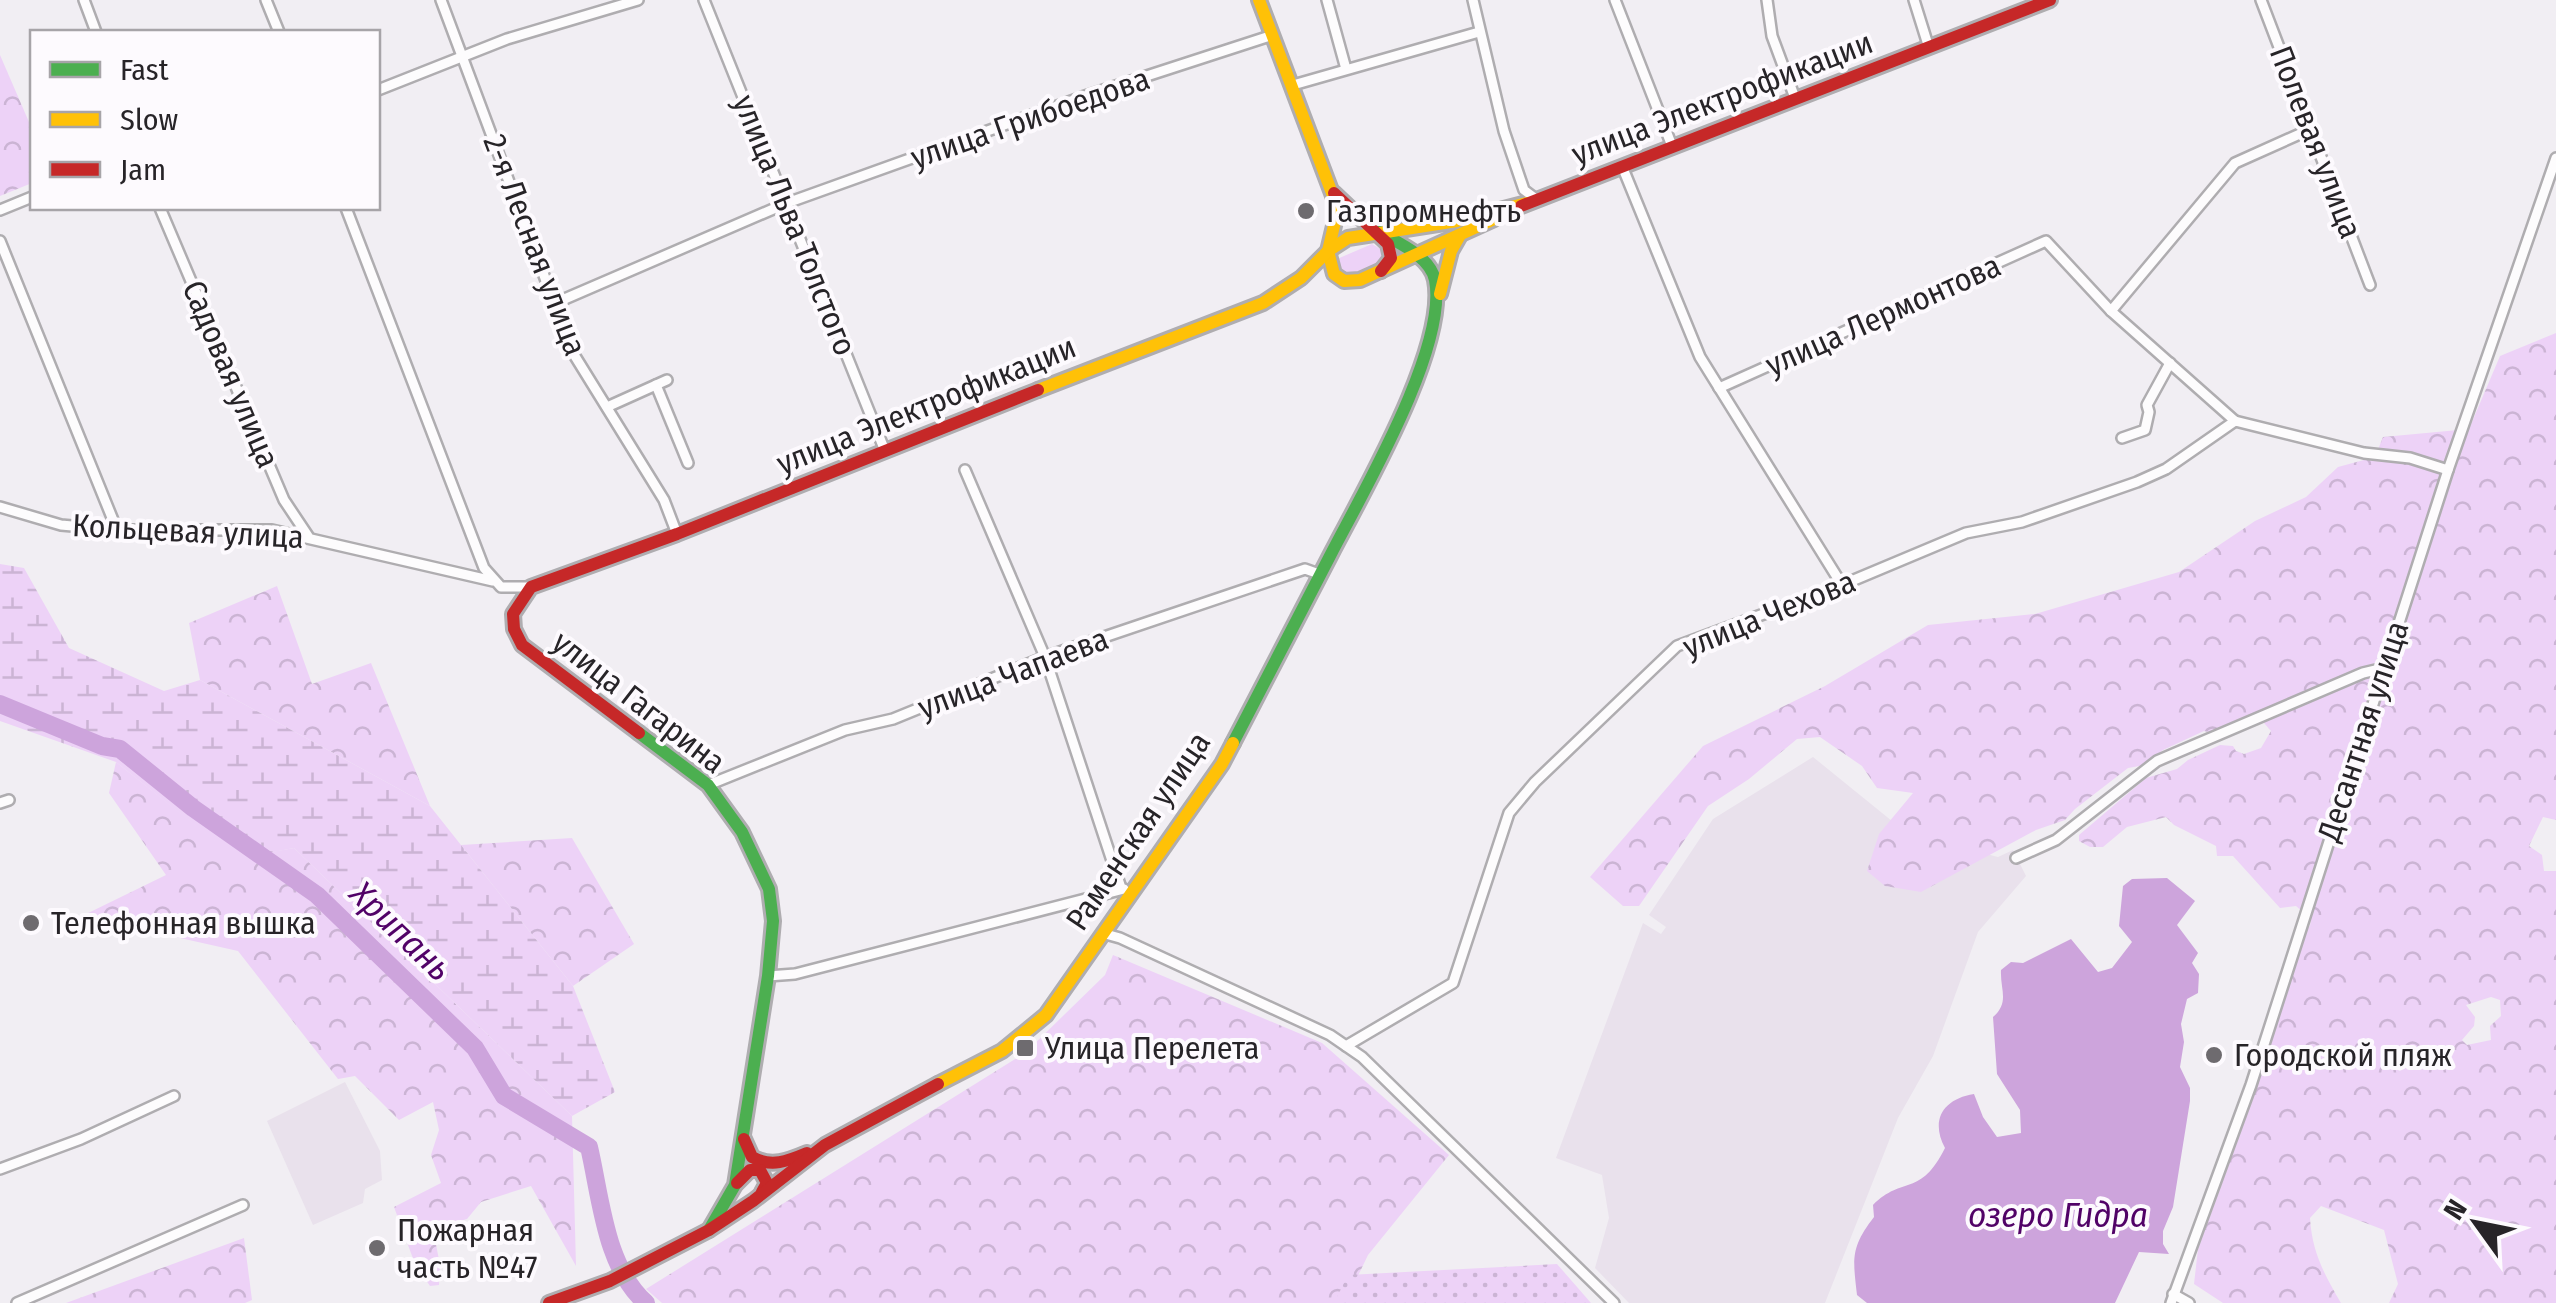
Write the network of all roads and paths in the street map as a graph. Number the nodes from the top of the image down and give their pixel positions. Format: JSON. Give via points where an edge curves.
{"nodes":[{"id":1,"x":84,"y":0,"type":"edge"},
{"id":2,"x":266,"y":0,"type":"edge"},
{"id":3,"x":441,"y":0,"type":"edge"},
{"id":4,"x":638,"y":0,"type":"edge"},
{"id":5,"x":704,"y":0,"type":"edge"},
{"id":6,"x":1258,"y":0,"type":"edge"},
{"id":7,"x":1327,"y":0,"type":"edge"},
{"id":8,"x":1473,"y":0,"type":"edge"},
{"id":9,"x":1766,"y":0,"type":"edge"},
{"id":10,"x":1914,"y":0,"type":"edge"},
{"id":11,"x":2050,"y":0,"type":"edge"},
{"id":12,"x":2261,"y":0,"type":"edge"},
{"id":13,"x":1618,"y":1,"type":"edge"},
{"id":14,"x":95,"y":30,"type":"edge"},
{"id":15,"x":278,"y":30,"type":"edge"},
{"id":16,"x":1479,"y":32,"type":"junction"},
{"id":17,"x":1273,"y":35,"type":"junction"},
{"id":18,"x":1929,"y":48,"type":"junction"},
{"id":19,"x":464,"y":56,"type":"junction"},
{"id":20,"x":1346,"y":70,"type":"junction"},
{"id":21,"x":1293,"y":85,"type":"junction"},
{"id":22,"x":380,"y":89,"type":"edge"},
{"id":23,"x":1794,"y":98,"type":"junction"},
{"id":24,"x":2311,"y":129,"type":"junction"},
{"id":25,"x":1672,"y":146,"type":"junction"},
{"id":26,"x":2556,"y":158,"type":"edge"},
{"id":27,"x":1622,"y":166,"type":"junction"},
{"id":28,"x":1332,"y":192,"type":"junction"},
{"id":29,"x":30,"y":198,"type":"edge"},
{"id":30,"x":1531,"y":201,"type":"junction"},
{"id":31,"x":787,"y":203,"type":"junction"},
{"id":32,"x":0,"y":210,"type":"edge"},
{"id":33,"x":161,"y":210,"type":"edge"},
{"id":34,"x":347,"y":210,"type":"edge"},
{"id":35,"x":1377,"y":232,"type":"junction"},
{"id":36,"x":1460,"y":236,"type":"junction"},
{"id":37,"x":0,"y":241,"type":"edge"},
{"id":38,"x":1328,"y":251,"type":"junction"},
{"id":39,"x":1418,"y":256,"type":"junction"},
{"id":40,"x":1380,"y":273,"type":"junction"},
{"id":41,"x":2370,"y":286,"type":"dead end"},
{"id":42,"x":553,"y":304,"type":"junction"},
{"id":43,"x":2110,"y":311,"type":"junction"},
{"id":44,"x":1435,"y":316,"type":"junction"},
{"id":45,"x":2170,"y":363,"type":"junction"},
{"id":46,"x":667,"y":380,"type":"dead end"},
{"id":47,"x":656,"y":386,"type":"junction"},
{"id":48,"x":1719,"y":388,"type":"junction"},
{"id":49,"x":607,"y":407,"type":"junction"},
{"id":50,"x":2234,"y":420,"type":"junction"},
{"id":51,"x":2122,"y":438,"type":"dead end"},
{"id":52,"x":885,"y":451,"type":"junction"},
{"id":53,"x":688,"y":463,"type":"dead end"},
{"id":54,"x":965,"y":470,"type":"dead end"},
{"id":55,"x":2448,"y":470,"type":"junction"},
{"id":56,"x":0,"y":507,"type":"edge"},
{"id":57,"x":117,"y":530,"type":"junction"},
{"id":58,"x":677,"y":534,"type":"junction"},
{"id":59,"x":308,"y":536,"type":"junction"},
{"id":60,"x":1319,"y":574,"type":"junction"},
{"id":61,"x":492,"y":581,"type":"junction"},
{"id":62,"x":1842,"y":586,"type":"junction"},
{"id":63,"x":531,"y":588,"type":"junction"},
{"id":64,"x":1045,"y":657,"type":"junction"},
{"id":65,"x":2384,"y":668,"type":"junction"},
{"id":66,"x":708,"y":785,"type":"junction"},
{"id":67,"x":2016,"y":858,"type":"dead end"},
{"id":68,"x":1126,"y":889,"type":"junction"},
{"id":69,"x":1102,"y":934,"type":"junction"},
{"id":70,"x":768,"y":976,"type":"junction"},
{"id":71,"x":1346,"y":1046,"type":"junction"},
{"id":72,"x":174,"y":1096,"type":"dead end"},
{"id":73,"x":743,"y":1136,"type":"junction"},
{"id":74,"x":825,"y":1146,"type":"junction"},
{"id":75,"x":0,"y":1170,"type":"edge"},
{"id":76,"x":735,"y":1185,"type":"junction"},
{"id":77,"x":753,"y":1201,"type":"junction"},
{"id":78,"x":243,"y":1205,"type":"dead end"},
{"id":79,"x":709,"y":1230,"type":"junction"},
{"id":80,"x":2172,"y":1299,"type":"edge"},
{"id":81,"x":17,"y":1303,"type":"edge"},
{"id":82,"x":549,"y":1303,"type":"edge"},
{"id":83,"x":1614,"y":1303,"type":"edge"},
{"id":84,"x":2189,"y":1303,"type":"edge"}],
"edges":[{"from":1,"to":14,"type":"street"},
{"from":2,"to":15,"type":"street"},
{"from":3,"to":19,"type":"street","name":"2-я Лесная улица"},
{"from":4,"to":19,"type":"street"},
{"from":5,"to":31,"type":"street","name":"улица Льва Толстого"},
{"from":6,"to":17,"type":"main road"},
{"from":7,"to":20,"type":"street"},
{"from":8,"to":16,"type":"street"},
{"from":9,"to":23,"type":"street"},
{"from":10,"to":18,"type":"street"},
{"from":11,"to":18,"type":"main road","name":"улица Электрофикации"},
{"from":12,"to":24,"type":"street","name":"Полевая улица"},
{"from":13,"to":25,"type":"street"},
{"from":16,"to":20,"type":"street"},
{"from":16,"to":30,"type":"street","via":[[1504,131]]},
{"from":17,"to":21,"type":"main road"},
{"from":17,"to":31,"type":"street","name":"улица Грибоедова"},
{"from":18,"to":23,"type":"main road","name":"улица Электрофикации"},
{"from":19,"to":22,"type":"street"},
{"from":19,"to":42,"type":"street","name":"2-я Лесная улица"},
{"from":20,"to":21,"type":"street"},
{"from":21,"to":28,"type":"main road"},
{"from":23,"to":25,"type":"main road","name":"улица Электрофикации"},
{"from":24,"to":41,"type":"street","name":"Полевая улица"},
{"from":24,"to":43,"type":"street","via":[[2235,163]]},
{"from":25,"to":27,"type":"main road","name":"улица Электрофикации"},
{"from":26,"to":55,"type":"street","name":"Десантная улица"},
{"from":27,"to":30,"type":"main road","name":"улица Электрофикации"},
{"from":27,"to":48,"type":"street","via":[[1693,342]]},
{"from":28,"to":35,"type":"main road"},
{"from":28,"to":38,"type":"main road","via":[[1338,213]]},
{"from":29,"to":32,"type":"street"},
{"from":30,"to":35,"type":"main road","via":[[1457,221]]},
{"from":30,"to":36,"type":"main road"},
{"from":31,"to":42,"type":"street","name":"улица Грибоедова"},
{"from":31,"to":52,"type":"street","name":"улица Льва Толстого"},
{"from":33,"to":59,"type":"street","name":"Садовая улица","via":[[284,500]]},
{"from":34,"to":61,"type":"street"},
{"from":35,"to":38,"type":"main road"},
{"from":35,"to":39,"type":"main road"},
{"from":35,"to":40,"type":"main road","via":[[1391,250]]},
{"from":36,"to":39,"type":"main road"},
{"from":36,"to":44,"type":"main road","via":[[1450,251]]},
{"from":37,"to":57,"type":"street"},
{"from":38,"to":40,"type":"main road","via":[[1330,266],[1344,281]]},
{"from":38,"to":52,"type":"main road","name":"улица Электрофикации","via":[[1263,303]]},
{"from":39,"to":40,"type":"main road"},
{"from":39,"to":44,"type":"main road","name":"Раменская улица","via":[[1435,278]]},
{"from":42,"to":49,"type":"street","name":"2-я Лесная улица","via":[[573,353]]},
{"from":43,"to":45,"type":"street"},
{"from":43,"to":48,"type":"street","name":"улица Лермонтова","via":[[2046,241]]},
{"from":44,"to":60,"type":"main road","name":"Раменская улица","via":[[1402,413]]},
{"from":45,"to":50,"type":"street"},
{"from":45,"to":51,"type":"street","via":[[2146,405],[2145,430]]},
{"from":46,"to":47,"type":"street"},
{"from":47,"to":49,"type":"street"},
{"from":47,"to":53,"type":"street"},
{"from":48,"to":62,"type":"street"},
{"from":49,"to":58,"type":"street","name":"2-я Лесная улица","via":[[664,500]]},
{"from":50,"to":55,"type":"street"},
{"from":50,"to":62,"type":"street","name":"улица Чехова","via":[[2137,482],[1966,534]]},
{"from":52,"to":58,"type":"main road","name":"улица Электрофикации"},
{"from":54,"to":64,"type":"street"},
{"from":55,"to":65,"type":"street","name":"Десантная улица"},
{"from":56,"to":57,"type":"street","name":"Кольцевая улица","via":[[61,525]]},
{"from":57,"to":59,"type":"street","name":"Кольцевая улица"},
{"from":58,"to":63,"type":"main road","name":"улица Электрофикации"},
{"from":59,"to":61,"type":"street","name":"Кольцевая улица"},
{"from":60,"to":64,"type":"street","name":"улица Чапаева","via":[[1304,569]]},
{"from":60,"to":68,"type":"main road","name":"Раменская улица","via":[[1222,764]]},
{"from":61,"to":63,"type":"street"},
{"from":62,"to":71,"type":"street","name":"улица Чехова","via":[[1676,646],[1509,813],[1453,983]]},
{"from":63,"to":66,"type":"main road","name":"улица Гагарина","via":[[511,618],[522,645]]},
{"from":64,"to":66,"type":"street","name":"улица Чапаева"},
{"from":64,"to":68,"type":"street"},
{"from":65,"to":67,"type":"street","via":[[2157,762],[2056,840]]},
{"from":65,"to":80,"type":"street","name":"Десантная улица","via":[[2250,1084]]},
{"from":66,"to":70,"type":"main road","name":"улица Гагарина","via":[[742,832],[769,889]]},
{"from":68,"to":69,"type":"main road","name":"Раменская улица"},
{"from":68,"to":70,"type":"street"},
{"from":69,"to":71,"type":"street"},
{"from":69,"to":74,"type":"main road","name":"Раменская улица","via":[[1024,1036]]},
{"from":70,"to":73,"type":"main road","name":"улица Гагарина"},
{"from":71,"to":83,"type":"street"},
{"from":72,"to":75,"type":"street"},
{"from":73,"to":74,"type":"main road","via":[[752,1157],[766,1164]]},
{"from":73,"to":76,"type":"main road","name":"улица Гагарина"},
{"from":74,"to":77,"type":"main road","name":"Раменская улица"},
{"from":76,"to":77,"type":"main road","via":[[750,1170],[760,1170],[765,1189]]},
{"from":76,"to":79,"type":"main road","name":"улица Гагарина"},
{"from":77,"to":79,"type":"main road","name":"Раменская улица"},
{"from":78,"to":81,"type":"street"},
{"from":79,"to":82,"type":"main road","name":"Раменская улица","via":[[610,1281]]},
{"from":80,"to":84,"type":"street"}]}
